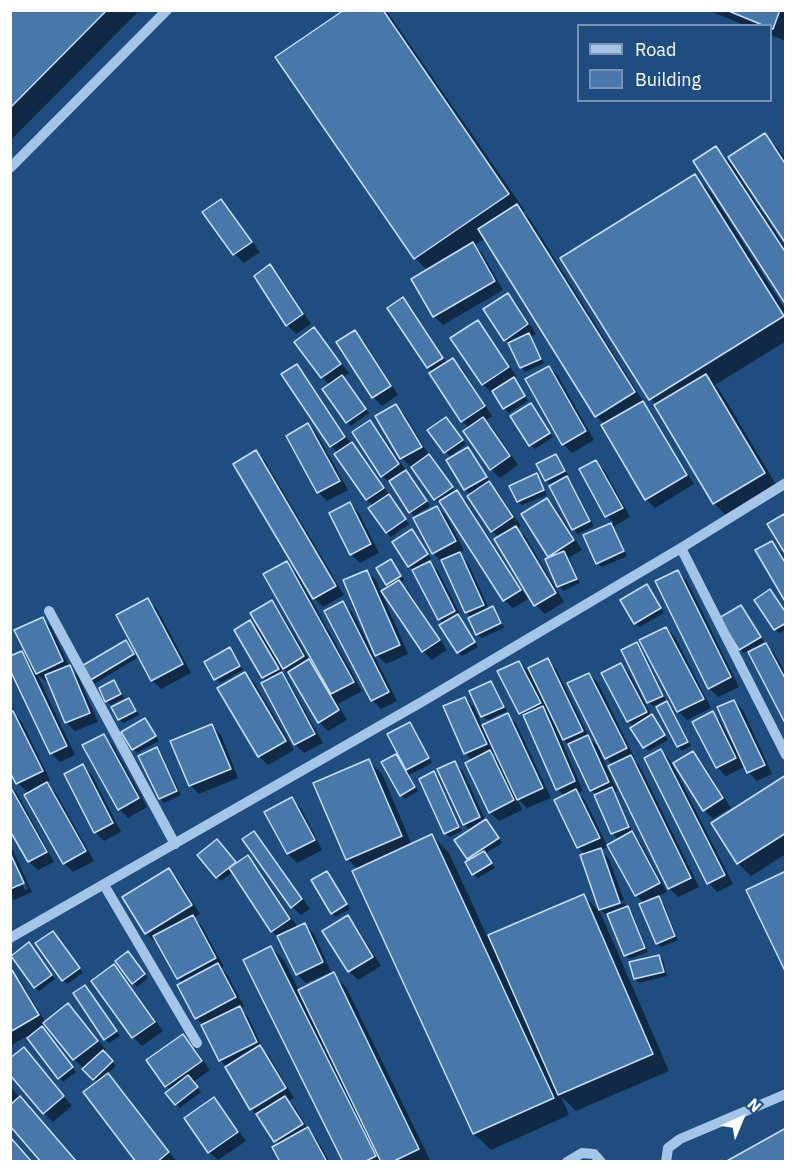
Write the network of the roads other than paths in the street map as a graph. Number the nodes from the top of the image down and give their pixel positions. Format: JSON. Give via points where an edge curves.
{"nodes":[{"id":1,"x":167,"y":10,"type":"edge"},
{"id":2,"x":10,"y":168,"type":"edge"},
{"id":3,"x":786,"y":483,"type":"edge"},
{"id":4,"x":681,"y":548,"type":"junction"},
{"id":5,"x":49,"y":611,"type":"dead end"},
{"id":6,"x":786,"y":755,"type":"edge"},
{"id":7,"x":175,"y":844,"type":"junction"},
{"id":8,"x":104,"y":885,"type":"junction"},
{"id":9,"x":10,"y":938,"type":"edge"},
{"id":10,"x":197,"y":1043,"type":"dead end"},
{"id":11,"x":786,"y":1094,"type":"edge"},
{"id":12,"x":567,"y":1161,"type":"edge"},
{"id":13,"x":600,"y":1161,"type":"edge"},
{"id":14,"x":666,"y":1161,"type":"edge"}],
"edges":[{"from":1,"to":2,"type":"street"},
{"from":3,"to":4,"type":"street"},
{"from":4,"to":6,"type":"street"},
{"from":4,"to":7,"type":"street"},
{"from":5,"to":7,"type":"street"},
{"from":7,"to":8,"type":"street"},
{"from":8,"to":9,"type":"street"},
{"from":8,"to":10,"type":"street"},
{"from":11,"to":14,"type":"street","via":[[680,1138],[668,1148]]},
{"from":12,"to":13,"type":"street","via":[[582,1153],[594,1154]]}]}
